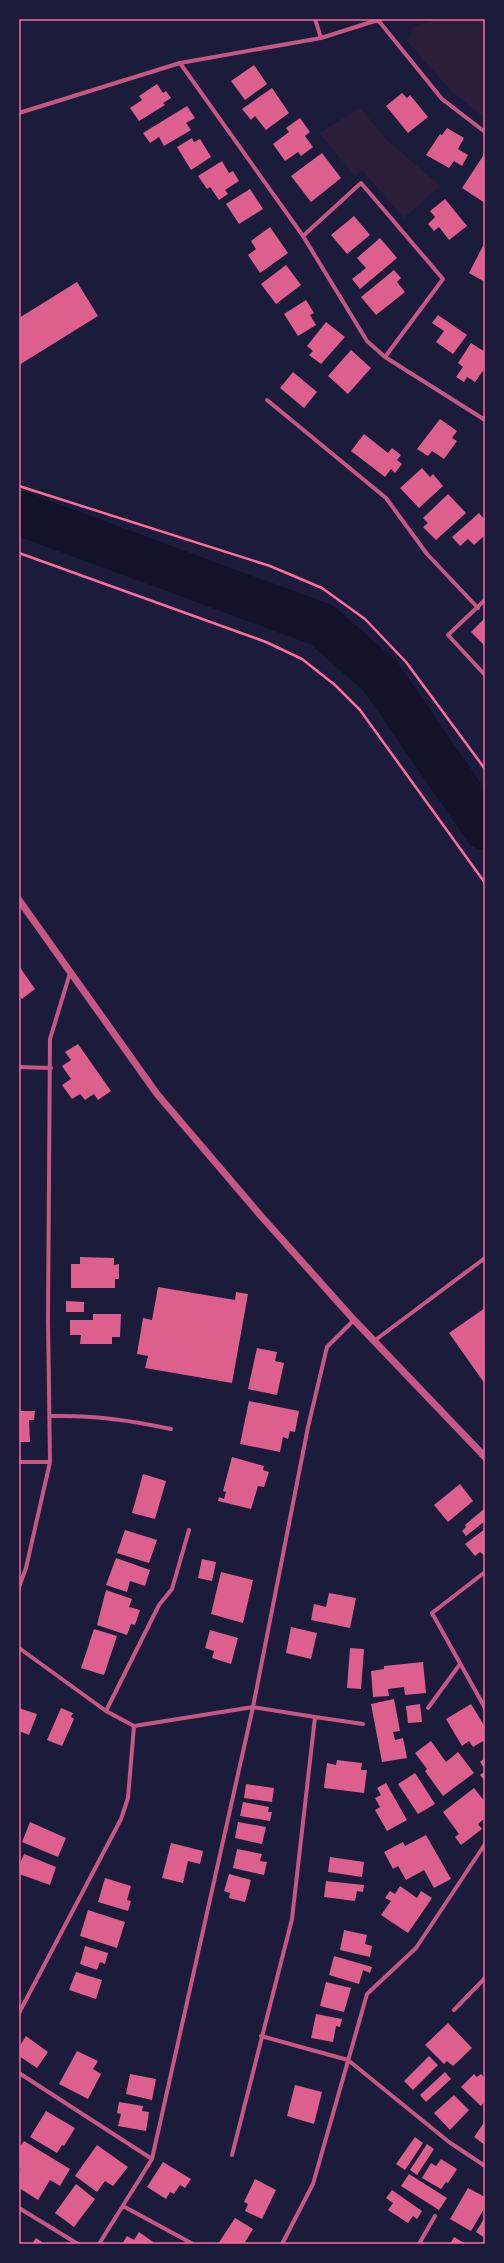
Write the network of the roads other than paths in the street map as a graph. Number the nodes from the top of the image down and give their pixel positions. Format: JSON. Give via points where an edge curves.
{"nodes":[{"id":1,"x":316,"y":19,"type":"edge"},
{"id":2,"x":380,"y":19,"type":"edge"},
{"id":3,"x":322,"y":38,"type":"junction"},
{"id":4,"x":180,"y":64,"type":"junction"},
{"id":5,"x":19,"y":113,"type":"edge"},
{"id":6,"x":485,"y":132,"type":"edge"},
{"id":7,"x":303,"y":236,"type":"junction"},
{"id":8,"x":386,"y":357,"type":"junction"},
{"id":9,"x":267,"y":400,"type":"dead end"},
{"id":10,"x":485,"y":420,"type":"edge"},
{"id":11,"x":485,"y":600,"type":"edge"},
{"id":12,"x":478,"y":608,"type":"junction"},
{"id":13,"x":485,"y":675,"type":"edge"},
{"id":14,"x":19,"y":900,"type":"edge"},
{"id":15,"x":70,"y":973,"type":"junction"},
{"id":16,"x":19,"y":1067,"type":"edge"},
{"id":17,"x":51,"y":1068,"type":"junction"},
{"id":18,"x":485,"y":1258,"type":"edge"},
{"id":19,"x":354,"y":1320,"type":"junction"},
{"id":20,"x":374,"y":1341,"type":"junction"},
{"id":21,"x":51,"y":1416,"type":"junction"},
{"id":22,"x":171,"y":1429,"type":"dead end"},
{"id":23,"x":485,"y":1457,"type":"edge"},
{"id":24,"x":19,"y":1462,"type":"edge"},
{"id":25,"x":50,"y":1462,"type":"junction"},
{"id":26,"x":189,"y":1530,"type":"dead end"},
{"id":27,"x":485,"y":1572,"type":"edge"},
{"id":28,"x":19,"y":1587,"type":"edge"},
{"id":29,"x":19,"y":1648,"type":"edge"},
{"id":30,"x":460,"y":1664,"type":"junction"},
{"id":31,"x":253,"y":1707,"type":"junction"},
{"id":32,"x":428,"y":1708,"type":"dead end"},
{"id":33,"x":485,"y":1708,"type":"edge"},
{"id":34,"x":106,"y":1711,"type":"junction"},
{"id":35,"x":315,"y":1717,"type":"junction"},
{"id":36,"x":363,"y":1724,"type":"dead end"},
{"id":37,"x":134,"y":1726,"type":"junction"},
{"id":38,"x":485,"y":1844,"type":"edge"},
{"id":39,"x":485,"y":1978,"type":"edge"},
{"id":40,"x":454,"y":2010,"type":"dead end"},
{"id":41,"x":19,"y":2013,"type":"edge"},
{"id":42,"x":261,"y":2036,"type":"junction"},
{"id":43,"x":348,"y":2060,"type":"junction"},
{"id":44,"x":19,"y":2073,"type":"edge"},
{"id":45,"x":232,"y":2156,"type":"dead end"},
{"id":46,"x":152,"y":2159,"type":"junction"},
{"id":47,"x":485,"y":2166,"type":"edge"},
{"id":48,"x":123,"y":2206,"type":"junction"},
{"id":49,"x":19,"y":2208,"type":"edge"},
{"id":50,"x":435,"y":2216,"type":"dead end"},
{"id":51,"x":78,"y":2244,"type":"edge"},
{"id":52,"x":99,"y":2244,"type":"edge"},
{"id":53,"x":193,"y":2244,"type":"edge"},
{"id":54,"x":282,"y":2244,"type":"edge"},
{"id":55,"x":419,"y":2244,"type":"edge"}],
"edges":[{"from":1,"to":3,"type":"street"},
{"from":2,"to":3,"type":"street"},
{"from":2,"to":6,"type":"street","via":[[442,99]]},
{"from":3,"to":4,"type":"street"},
{"from":4,"to":5,"type":"street"},
{"from":4,"to":7,"type":"street"},
{"from":7,"to":8,"type":"street","via":[[367,341]]},
{"from":7,"to":8,"type":"street","via":[[361,183],[443,279]]},
{"from":8,"to":10,"type":"street"},
{"from":9,"to":12,"type":"street","via":[[386,498],[427,554]]},
{"from":11,"to":12,"type":"street"},
{"from":12,"to":13,"type":"street","via":[[448,635]]},
{"from":14,"to":15,"type":"street"},
{"from":15,"to":17,"type":"street","via":[[50,1039]]},
{"from":15,"to":19,"type":"street","via":[[157,1094]]},
{"from":16,"to":17,"type":"street"},
{"from":17,"to":21,"type":"street","via":[[48,1320]]},
{"from":18,"to":20,"type":"street"},
{"from":19,"to":20,"type":"street"},
{"from":19,"to":31,"type":"street","via":[[327,1347],[306,1435]]},
{"from":20,"to":23,"type":"street"},
{"from":21,"to":22,"type":"street","via":[[80,1415],[128,1420]]},
{"from":21,"to":25,"type":"street"},
{"from":24,"to":25,"type":"street"},
{"from":25,"to":28,"type":"street","via":[[26,1568]]},
{"from":26,"to":34,"type":"street","via":[[172,1590],[159,1605]]},
{"from":27,"to":30,"type":"street","via":[[432,1613]]},
{"from":29,"to":34,"type":"street"},
{"from":30,"to":32,"type":"street"},
{"from":30,"to":33,"type":"street"},
{"from":31,"to":35,"type":"street"},
{"from":31,"to":37,"type":"street"},
{"from":31,"to":46,"type":"street"},
{"from":34,"to":37,"type":"street"},
{"from":35,"to":36,"type":"street"},
{"from":35,"to":42,"type":"street","via":[[292,1919]]},
{"from":37,"to":41,"type":"street","via":[[128,1798],[120,1819]]},
{"from":38,"to":43,"type":"street","via":[[416,1948],[367,1994]]},
{"from":39,"to":40,"type":"street"},
{"from":42,"to":43,"type":"street"},
{"from":42,"to":45,"type":"street"},
{"from":43,"to":47,"type":"street","via":[[449,2142]]},
{"from":43,"to":54,"type":"street","via":[[313,2184]]},
{"from":44,"to":46,"type":"street"},
{"from":46,"to":48,"type":"street"},
{"from":48,"to":52,"type":"street"},
{"from":48,"to":53,"type":"street"},
{"from":49,"to":51,"type":"street"},
{"from":50,"to":55,"type":"street"}]}
